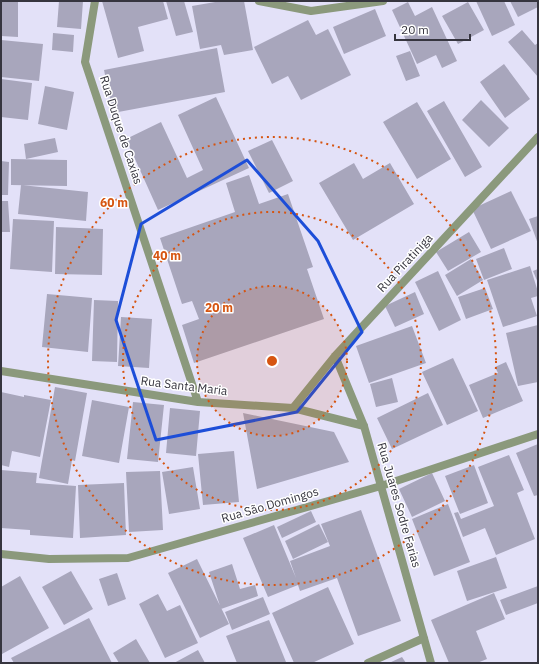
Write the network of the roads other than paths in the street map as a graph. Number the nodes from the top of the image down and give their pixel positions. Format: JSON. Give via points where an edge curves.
{"nodes":[{"id":1,"x":96,"y":1,"type":"edge"},
{"id":2,"x":259,"y":1,"type":"edge"},
{"id":3,"x":383,"y":1,"type":"edge"},
{"id":4,"x":538,"y":137,"type":"edge"},
{"id":5,"x":335,"y":356,"type":"junction"},
{"id":6,"x":1,"y":371,"type":"edge"},
{"id":7,"x":198,"y":402,"type":"junction"},
{"id":8,"x":293,"y":408,"type":"junction"},
{"id":9,"x":364,"y":426,"type":"junction"},
{"id":10,"x":538,"y":434,"type":"edge"},
{"id":11,"x":381,"y":486,"type":"junction"},
{"id":12,"x":1,"y":554,"type":"edge"},
{"id":13,"x":424,"y":638,"type":"junction"},
{"id":14,"x":368,"y":663,"type":"edge"},
{"id":15,"x":431,"y":663,"type":"edge"}],
"edges":[{"from":1,"to":7,"type":"street","name":"Rua Duque de Caxias","via":[[85,62]]},
{"from":2,"to":3,"type":"street","via":[[311,11]]},
{"from":4,"to":5,"type":"street","name":"Rua Piratiniga"},
{"from":5,"to":8,"type":"street","name":"Rua Piratiniga"},
{"from":5,"to":9,"type":"street","name":"Rua Juares Sodre Farias"},
{"from":6,"to":7,"type":"street","name":"Rua Santa Maria"},
{"from":7,"to":8,"type":"street","name":"Rua Santa Maria"},
{"from":8,"to":9,"type":"street","name":"Rua Santa Maria"},
{"from":9,"to":11,"type":"street","name":"Rua Juares Sodre Farias"},
{"from":10,"to":11,"type":"street","name":"Rua São Domingos"},
{"from":11,"to":12,"type":"street","name":"Rua São Domingos","via":[[128,558],[49,559]]},
{"from":11,"to":13,"type":"street","name":"Rua Juares Sodre Farias"},
{"from":13,"to":14,"type":"street"},
{"from":13,"to":15,"type":"street","name":"Rua Juares Sodre Farias"}]}
